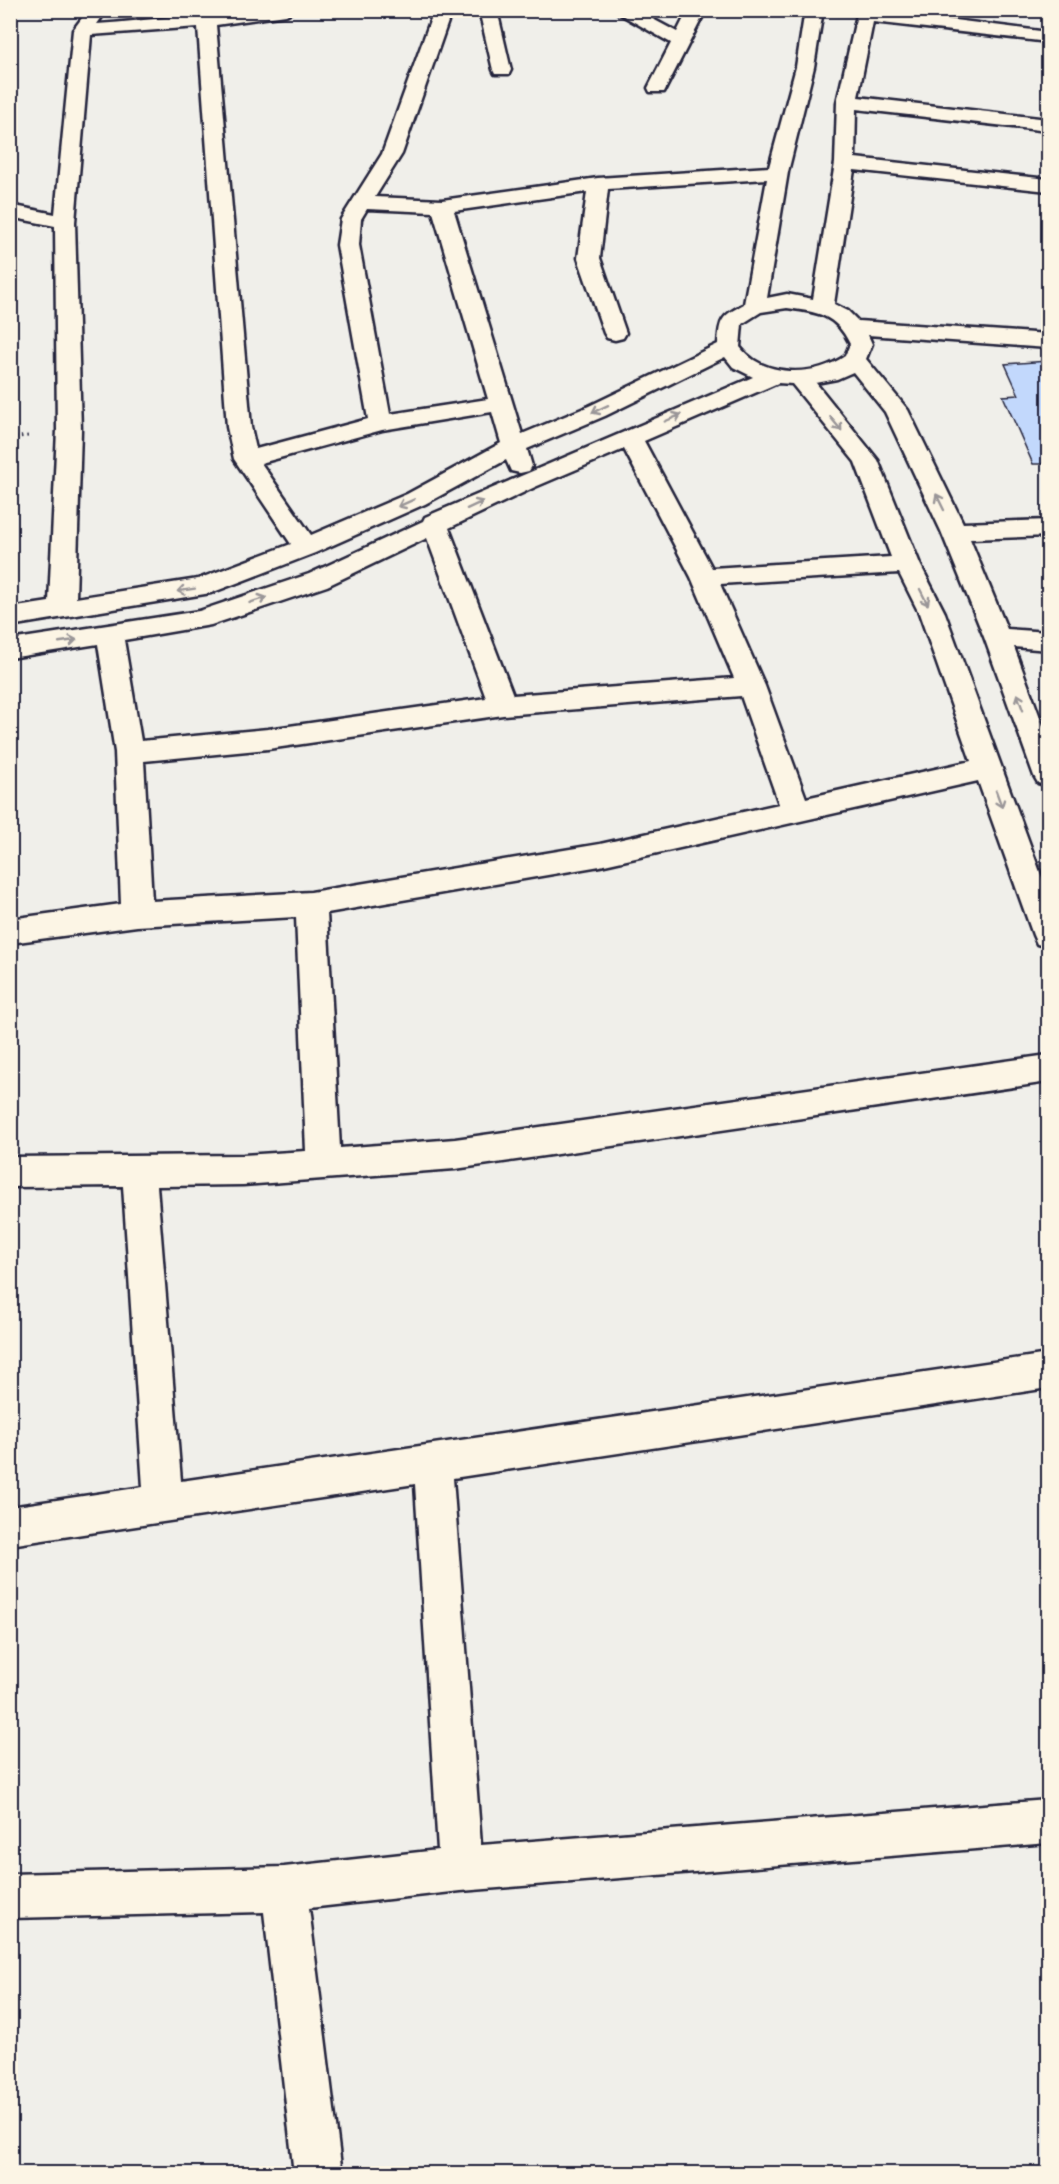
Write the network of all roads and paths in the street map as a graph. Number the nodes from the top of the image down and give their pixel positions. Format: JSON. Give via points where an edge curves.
{"nodes":[{"id":1,"x":99,"y":10,"type":"edge"},
{"id":2,"x":286,"y":10,"type":"edge"},
{"id":3,"x":443,"y":10,"type":"edge"},
{"id":4,"x":488,"y":10,"type":"edge"},
{"id":5,"x":622,"y":10,"type":"edge"},
{"id":6,"x":696,"y":10,"type":"edge"},
{"id":7,"x":814,"y":10,"type":"edge"},
{"id":8,"x":866,"y":13,"type":"edge"},
{"id":9,"x":207,"y":21,"type":"junction"},
{"id":10,"x":82,"y":30,"type":"junction"},
{"id":11,"x":1048,"y":37,"type":"edge"},
{"id":12,"x":680,"y":41,"type":"junction"},
{"id":13,"x":502,"y":70,"type":"dead end"},
{"id":14,"x":657,"y":88,"type":"dead end"},
{"id":15,"x":848,"y":102,"type":"junction"},
{"id":16,"x":1048,"y":125,"type":"edge"},
{"id":17,"x":845,"y":163,"type":"junction"},
{"id":18,"x":778,"y":172,"type":"junction"},
{"id":19,"x":598,"y":184,"type":"junction"},
{"id":20,"x":1048,"y":185,"type":"edge"},
{"id":21,"x":362,"y":203,"type":"junction"},
{"id":22,"x":442,"y":206,"type":"junction"},
{"id":23,"x":10,"y":211,"type":"edge"},
{"id":24,"x":65,"y":222,"type":"junction"},
{"id":25,"x":754,"y":307,"type":"junction"},
{"id":26,"x":823,"y":307,"type":"junction"},
{"id":27,"x":855,"y":327,"type":"junction"},
{"id":28,"x":615,"y":333,"type":"dead end"},
{"id":29,"x":1048,"y":341,"type":"edge"},
{"id":30,"x":729,"y":347,"type":"junction"},
{"id":31,"x":855,"y":360,"type":"junction"},
{"id":32,"x":787,"y":377,"type":"junction"},
{"id":33,"x":500,"y":404,"type":"junction"},
{"id":34,"x":380,"y":423,"type":"junction"},
{"id":35,"x":630,"y":436,"type":"junction"},
{"id":36,"x":513,"y":446,"type":"junction"},
{"id":37,"x":246,"y":459,"type":"junction"},
{"id":38,"x":526,"y":482,"type":"junction"},
{"id":39,"x":434,"y":523,"type":"junction"},
{"id":40,"x":1048,"y":528,"type":"edge"},
{"id":41,"x":954,"y":531,"type":"junction"},
{"id":42,"x":306,"y":547,"type":"junction"},
{"id":43,"x":907,"y":564,"type":"junction"},
{"id":44,"x":704,"y":577,"type":"junction"},
{"id":45,"x":62,"y":610,"type":"junction"},
{"id":46,"x":10,"y":617,"type":"edge"},
{"id":47,"x":110,"y":635,"type":"junction"},
{"id":48,"x":997,"y":637,"type":"junction"},
{"id":49,"x":1048,"y":641,"type":"edge"},
{"id":50,"x":10,"y":649,"type":"edge"},
{"id":51,"x":751,"y":686,"type":"junction"},
{"id":52,"x":503,"y":705,"type":"junction"},
{"id":53,"x":129,"y":752,"type":"junction"},
{"id":54,"x":988,"y":768,"type":"junction"},
{"id":55,"x":1048,"y":776,"type":"edge"},
{"id":56,"x":796,"y":810,"type":"junction"},
{"id":57,"x":310,"y":904,"type":"junction"},
{"id":58,"x":137,"y":914,"type":"junction"},
{"id":59,"x":10,"y":932,"type":"edge"},
{"id":60,"x":1048,"y":935,"type":"edge"},
{"id":61,"x":1048,"y":1069,"type":"edge"},
{"id":62,"x":324,"y":1164,"type":"junction"},
{"id":63,"x":139,"y":1170,"type":"junction"},
{"id":64,"x":10,"y":1172,"type":"edge"},
{"id":65,"x":1048,"y":1371,"type":"edge"},
{"id":66,"x":433,"y":1462,"type":"junction"},
{"id":67,"x":163,"y":1503,"type":"junction"},
{"id":68,"x":10,"y":1526,"type":"edge"},
{"id":69,"x":1048,"y":1822,"type":"edge"},
{"id":70,"x":460,"y":1869,"type":"junction"},
{"id":71,"x":284,"y":1889,"type":"junction"},
{"id":72,"x":10,"y":1896,"type":"edge"},
{"id":73,"x":318,"y":2174,"type":"edge"}],
"edges":[{"from":1,"to":10,"type":"street"},
{"from":2,"to":9,"type":"street"},
{"from":3,"to":21,"type":"street","via":[[392,154]]},
{"from":4,"to":13,"type":"street"},
{"from":5,"to":12,"type":"street"},
{"from":6,"to":12,"type":"street"},
{"from":7,"to":18,"type":"street","via":[[805,67]]},
{"from":8,"to":11,"type":"street"},
{"from":8,"to":15,"type":"street"},
{"from":9,"to":10,"type":"street"},
{"from":9,"to":37,"type":"street","via":[[239,428]]},
{"from":10,"to":24,"type":"street"},
{"from":12,"to":14,"type":"street"},
{"from":15,"to":16,"type":"street"},
{"from":15,"to":17,"type":"street"},
{"from":17,"to":20,"type":"street"},
{"from":17,"to":26,"type":"street"},
{"from":18,"to":19,"type":"street"},
{"from":18,"to":25,"type":"street"},
{"from":19,"to":22,"type":"street"},
{"from":19,"to":28,"type":"street","via":[[589,258]]},
{"from":21,"to":22,"type":"street"},
{"from":21,"to":34,"type":"street","via":[[351,219],[348,245]]},
{"from":22,"to":33,"type":"street"},
{"from":23,"to":24,"type":"street"},
{"from":24,"to":45,"type":"street","via":[[69,430]]},
{"from":25,"to":26,"type":"street","via":[[787,301]]},
{"from":25,"to":30,"type":"street","via":[[731,321]]},
{"from":26,"to":27,"type":"street"},
{"from":27,"to":29,"type":"street"},
{"from":27,"to":31,"type":"street","via":[[861,344]]},
{"from":30,"to":32,"type":"street","via":[[742,362]]},
{"from":30,"to":36,"type":"street","one_way":true,"via":[[597,411]]},
{"from":31,"to":32,"type":"street","via":[[832,374]]},
{"from":41,"to":31,"type":"street","one_way":true,"via":[[896,410]]},
{"from":35,"to":32,"type":"street","one_way":true},
{"from":32,"to":43,"type":"street","one_way":true,"via":[[866,460]]},
{"from":33,"to":34,"type":"street"},
{"from":33,"to":36,"type":"street"},
{"from":34,"to":37,"type":"street"},
{"from":35,"to":38,"type":"street"},
{"from":35,"to":44,"type":"street"},
{"from":36,"to":38,"type":"street"},
{"from":36,"to":42,"type":"street","one_way":true,"via":[[416,499]]},
{"from":37,"to":42,"type":"street"},
{"from":39,"to":38,"type":"street","one_way":true},
{"from":47,"to":39,"type":"street","one_way":true,"via":[[202,619],[318,580]]},
{"from":39,"to":52,"type":"street"},
{"from":40,"to":41,"type":"street"},
{"from":41,"to":48,"type":"street"},
{"from":42,"to":45,"type":"street","one_way":true,"via":[[202,587]]},
{"from":43,"to":44,"type":"street"},
{"from":43,"to":54,"type":"street","one_way":true,"via":[[932,613]]},
{"from":44,"to":51,"type":"street"},
{"from":45,"to":46,"type":"street"},
{"from":50,"to":47,"type":"street","one_way":true},
{"from":47,"to":53,"type":"street"},
{"from":48,"to":49,"type":"street"},
{"from":55,"to":48,"type":"street","one_way":true},
{"from":51,"to":52,"type":"street"},
{"from":51,"to":56,"type":"street"},
{"from":52,"to":53,"type":"street","via":[[268,739]]},
{"from":53,"to":58,"type":"street"},
{"from":54,"to":56,"type":"street"},
{"from":54,"to":60,"type":"street","one_way":true},
{"from":56,"to":57,"type":"street","via":[[600,855]]},
{"from":57,"to":58,"type":"street"},
{"from":57,"to":62,"type":"street"},
{"from":58,"to":59,"type":"street"},
{"from":61,"to":62,"type":"street","via":[[455,1154]]},
{"from":62,"to":63,"type":"street","via":[[243,1170]]},
{"from":63,"to":64,"type":"street"},
{"from":63,"to":67,"type":"street"},
{"from":65,"to":66,"type":"street"},
{"from":66,"to":67,"type":"street"},
{"from":66,"to":70,"type":"street"},
{"from":67,"to":68,"type":"street"},
{"from":69,"to":70,"type":"street"},
{"from":70,"to":71,"type":"street"},
{"from":71,"to":72,"type":"street"},
{"from":71,"to":73,"type":"street"}]}
